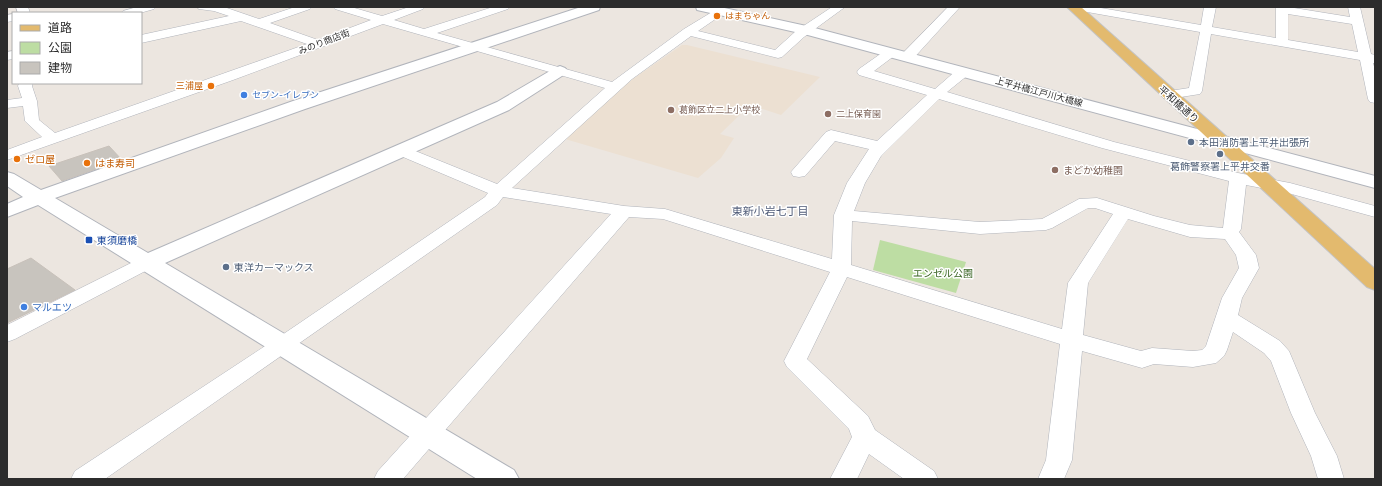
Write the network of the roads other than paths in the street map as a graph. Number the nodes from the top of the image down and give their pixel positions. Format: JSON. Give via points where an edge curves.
{"nodes":[{"id":1,"x":150,"y":7,"type":"edge"},
{"id":2,"x":203,"y":7,"type":"edge"},
{"id":3,"x":306,"y":7,"type":"edge"},
{"id":4,"x":339,"y":7,"type":"edge"},
{"id":5,"x":419,"y":7,"type":"edge"},
{"id":6,"x":504,"y":7,"type":"edge"},
{"id":7,"x":594,"y":7,"type":"edge"},
{"id":8,"x":702,"y":7,"type":"edge"},
{"id":9,"x":839,"y":7,"type":"edge"},
{"id":10,"x":954,"y":7,"type":"edge"},
{"id":11,"x":1073,"y":7,"type":"edge"},
{"id":12,"x":1076,"y":7,"type":"edge"},
{"id":13,"x":1210,"y":7,"type":"edge"},
{"id":14,"x":1354,"y":7,"type":"edge"},
{"id":15,"x":1282,"y":8,"type":"edge"},
{"id":16,"x":724,"y":9,"type":"edge"},
{"id":17,"x":1120,"y":11,"type":"edge"},
{"id":18,"x":131,"y":12,"type":"edge"},
{"id":19,"x":242,"y":17,"type":"junction"},
{"id":20,"x":382,"y":20,"type":"junction"},
{"id":21,"x":1356,"y":21,"type":"junction"},
{"id":22,"x":258,"y":22,"type":"junction"},
{"id":23,"x":806,"y":30,"type":"junction"},
{"id":24,"x":1206,"y":31,"type":"junction"},
{"id":25,"x":688,"y":32,"type":"junction"},
{"id":26,"x":424,"y":33,"type":"junction"},
{"id":27,"x":142,"y":39,"type":"edge"},
{"id":28,"x":319,"y":44,"type":"junction"},
{"id":29,"x":1282,"y":44,"type":"junction"},
{"id":30,"x":472,"y":46,"type":"junction"},
{"id":31,"x":890,"y":53,"type":"junction"},
{"id":32,"x":907,"y":57,"type":"junction"},
{"id":33,"x":1370,"y":59,"type":"edge"},
{"id":34,"x":560,"y":71,"type":"junction"},
{"id":35,"x":963,"y":72,"type":"junction"},
{"id":36,"x":26,"y":84,"type":"edge"},
{"id":37,"x":615,"y":87,"type":"junction"},
{"id":38,"x":937,"y":94,"type":"junction"},
{"id":39,"x":1168,"y":95,"type":"junction"},
{"id":40,"x":1375,"y":99,"type":"edge"},
{"id":41,"x":30,"y":101,"type":"junction"},
{"id":42,"x":7,"y":104,"type":"edge"},
{"id":43,"x":52,"y":138,"type":"junction"},
{"id":44,"x":1219,"y":140,"type":"junction"},
{"id":45,"x":880,"y":147,"type":"junction"},
{"id":46,"x":402,"y":151,"type":"junction"},
{"id":47,"x":7,"y":155,"type":"edge"},
{"id":48,"x":799,"y":172,"type":"dead end"},
{"id":49,"x":7,"y":178,"type":"edge"},
{"id":50,"x":1238,"y":178,"type":"junction"},
{"id":51,"x":1375,"y":182,"type":"edge"},
{"id":52,"x":1267,"y":183,"type":"junction"},
{"id":53,"x":499,"y":191,"type":"junction"},
{"id":54,"x":40,"y":197,"type":"junction"},
{"id":55,"x":7,"y":211,"type":"edge"},
{"id":56,"x":624,"y":211,"type":"junction"},
{"id":57,"x":1124,"y":212,"type":"junction"},
{"id":58,"x":1375,"y":212,"type":"edge"},
{"id":59,"x":843,"y":215,"type":"junction"},
{"id":60,"x":1229,"y":232,"type":"junction"},
{"id":61,"x":148,"y":262,"type":"junction"},
{"id":62,"x":841,"y":269,"type":"junction"},
{"id":63,"x":1375,"y":282,"type":"edge"},
{"id":64,"x":1226,"y":318,"type":"junction"},
{"id":65,"x":7,"y":334,"type":"edge"},
{"id":66,"x":1073,"y":340,"type":"junction"},
{"id":67,"x":282,"y":345,"type":"junction"},
{"id":68,"x":428,"y":434,"type":"junction"},
{"id":69,"x":866,"y":437,"type":"junction"},
{"id":70,"x":84,"y":479,"type":"edge"},
{"id":71,"x":387,"y":479,"type":"edge"},
{"id":72,"x":503,"y":479,"type":"edge"},
{"id":73,"x":843,"y":479,"type":"edge"},
{"id":74,"x":925,"y":479,"type":"edge"},
{"id":75,"x":1051,"y":479,"type":"edge"},
{"id":76,"x":1331,"y":479,"type":"edge"}],
"edges":[{"from":1,"to":18,"type":"street"},
{"from":2,"to":19,"type":"street","via":[[216,8]]},
{"from":3,"to":22,"type":"street"},
{"from":4,"to":20,"type":"street"},
{"from":5,"to":20,"type":"street","name":"みのり商店街"},
{"from":6,"to":26,"type":"street"},
{"from":7,"to":30,"type":"street"},
{"from":8,"to":16,"type":"street","name":"上平井橋江戸川大橋線"},
{"from":9,"to":23,"type":"street"},
{"from":10,"to":32,"type":"street"},
{"from":11,"to":39,"type":"main road","name":"平和橋通り"},
{"from":12,"to":17,"type":"street"},
{"from":13,"to":24,"type":"street"},
{"from":14,"to":21,"type":"street"},
{"from":15,"to":21,"type":"street"},
{"from":15,"to":29,"type":"street"},
{"from":16,"to":23,"type":"street","name":"上平井橋江戸川大橋線"},
{"from":16,"to":25,"type":"street"},
{"from":17,"to":24,"type":"street"},
{"from":19,"to":22,"type":"street"},
{"from":19,"to":27,"type":"street"},
{"from":20,"to":26,"type":"street"},
{"from":20,"to":28,"type":"street","name":"みのり商店街"},
{"from":21,"to":33,"type":"street"},
{"from":22,"to":28,"type":"street"},
{"from":23,"to":25,"type":"street","via":[[778,54]]},
{"from":23,"to":31,"type":"street","name":"上平井橋江戸川大橋線"},
{"from":24,"to":29,"type":"street"},
{"from":24,"to":39,"type":"street","via":[[1195,91]]},
{"from":25,"to":37,"type":"street"},
{"from":26,"to":30,"type":"street"},
{"from":28,"to":43,"type":"street","name":"みのり商店街"},
{"from":29,"to":33,"type":"street"},
{"from":30,"to":34,"type":"street"},
{"from":30,"to":54,"type":"street"},
{"from":31,"to":32,"type":"street","name":"上平井橋江戸川大橋線"},
{"from":31,"to":38,"type":"street","via":[[864,72]]},
{"from":32,"to":35,"type":"street","name":"上平井橋江戸川大橋線"},
{"from":33,"to":40,"type":"street"},
{"from":34,"to":37,"type":"street"},
{"from":34,"to":46,"type":"street","via":[[503,106]]},
{"from":35,"to":38,"type":"street"},
{"from":35,"to":44,"type":"street","name":"上平井橋江戸川大橋線"},
{"from":36,"to":41,"type":"street"},
{"from":37,"to":53,"type":"street"},
{"from":38,"to":45,"type":"street"},
{"from":38,"to":50,"type":"street","via":[[1062,132]]},
{"from":39,"to":44,"type":"main road","name":"平和橋通り"},
{"from":41,"to":42,"type":"street"},
{"from":41,"to":43,"type":"street","via":[[32,120]]},
{"from":43,"to":47,"type":"street","name":"みのり商店街"},
{"from":44,"to":51,"type":"street","name":"上平井橋江戸川大橋線"},
{"from":44,"to":52,"type":"main road","name":"平和橋通り"},
{"from":45,"to":48,"type":"street","via":[[831,135]]},
{"from":45,"to":59,"type":"street","via":[[856,183]]},
{"from":46,"to":53,"type":"street"},
{"from":46,"to":61,"type":"street"},
{"from":49,"to":54,"type":"street"},
{"from":50,"to":52,"type":"street"},
{"from":50,"to":60,"type":"street","via":[[1232,229]]},
{"from":52,"to":58,"type":"street"},
{"from":52,"to":63,"type":"main road","name":"平和橋通り"},
{"from":53,"to":56,"type":"street"},
{"from":53,"to":67,"type":"street","via":[[491,201]]},
{"from":54,"to":55,"type":"street"},
{"from":54,"to":61,"type":"street"},
{"from":56,"to":62,"type":"street","via":[[665,214]]},
{"from":56,"to":68,"type":"street"},
{"from":57,"to":59,"type":"street","via":[[1097,203],[1085,203],[1046,224],[980,228]]},
{"from":57,"to":60,"type":"street","via":[[1190,231],[1213,234]]},
{"from":57,"to":66,"type":"street","via":[[1078,283]]},
{"from":59,"to":62,"type":"street"},
{"from":60,"to":64,"type":"street","via":[[1246,254],[1249,268],[1232,298]]},
{"from":61,"to":65,"type":"street"},
{"from":61,"to":67,"type":"street"},
{"from":62,"to":66,"type":"street"},
{"from":62,"to":69,"type":"street","via":[[795,361],[859,423]]},
{"from":64,"to":66,"type":"street","via":[[1216,350],[1208,356],[1193,359],[1152,356],[1142,360]]},
{"from":64,"to":76,"type":"street","via":[[1272,347],[1281,356],[1303,413],[1324,456]]},
{"from":66,"to":75,"type":"street","via":[[1059,460]]},
{"from":67,"to":68,"type":"street"},
{"from":67,"to":70,"type":"street"},
{"from":68,"to":71,"type":"street"},
{"from":68,"to":72,"type":"street"},
{"from":69,"to":73,"type":"street"},
{"from":69,"to":74,"type":"street"}]}
